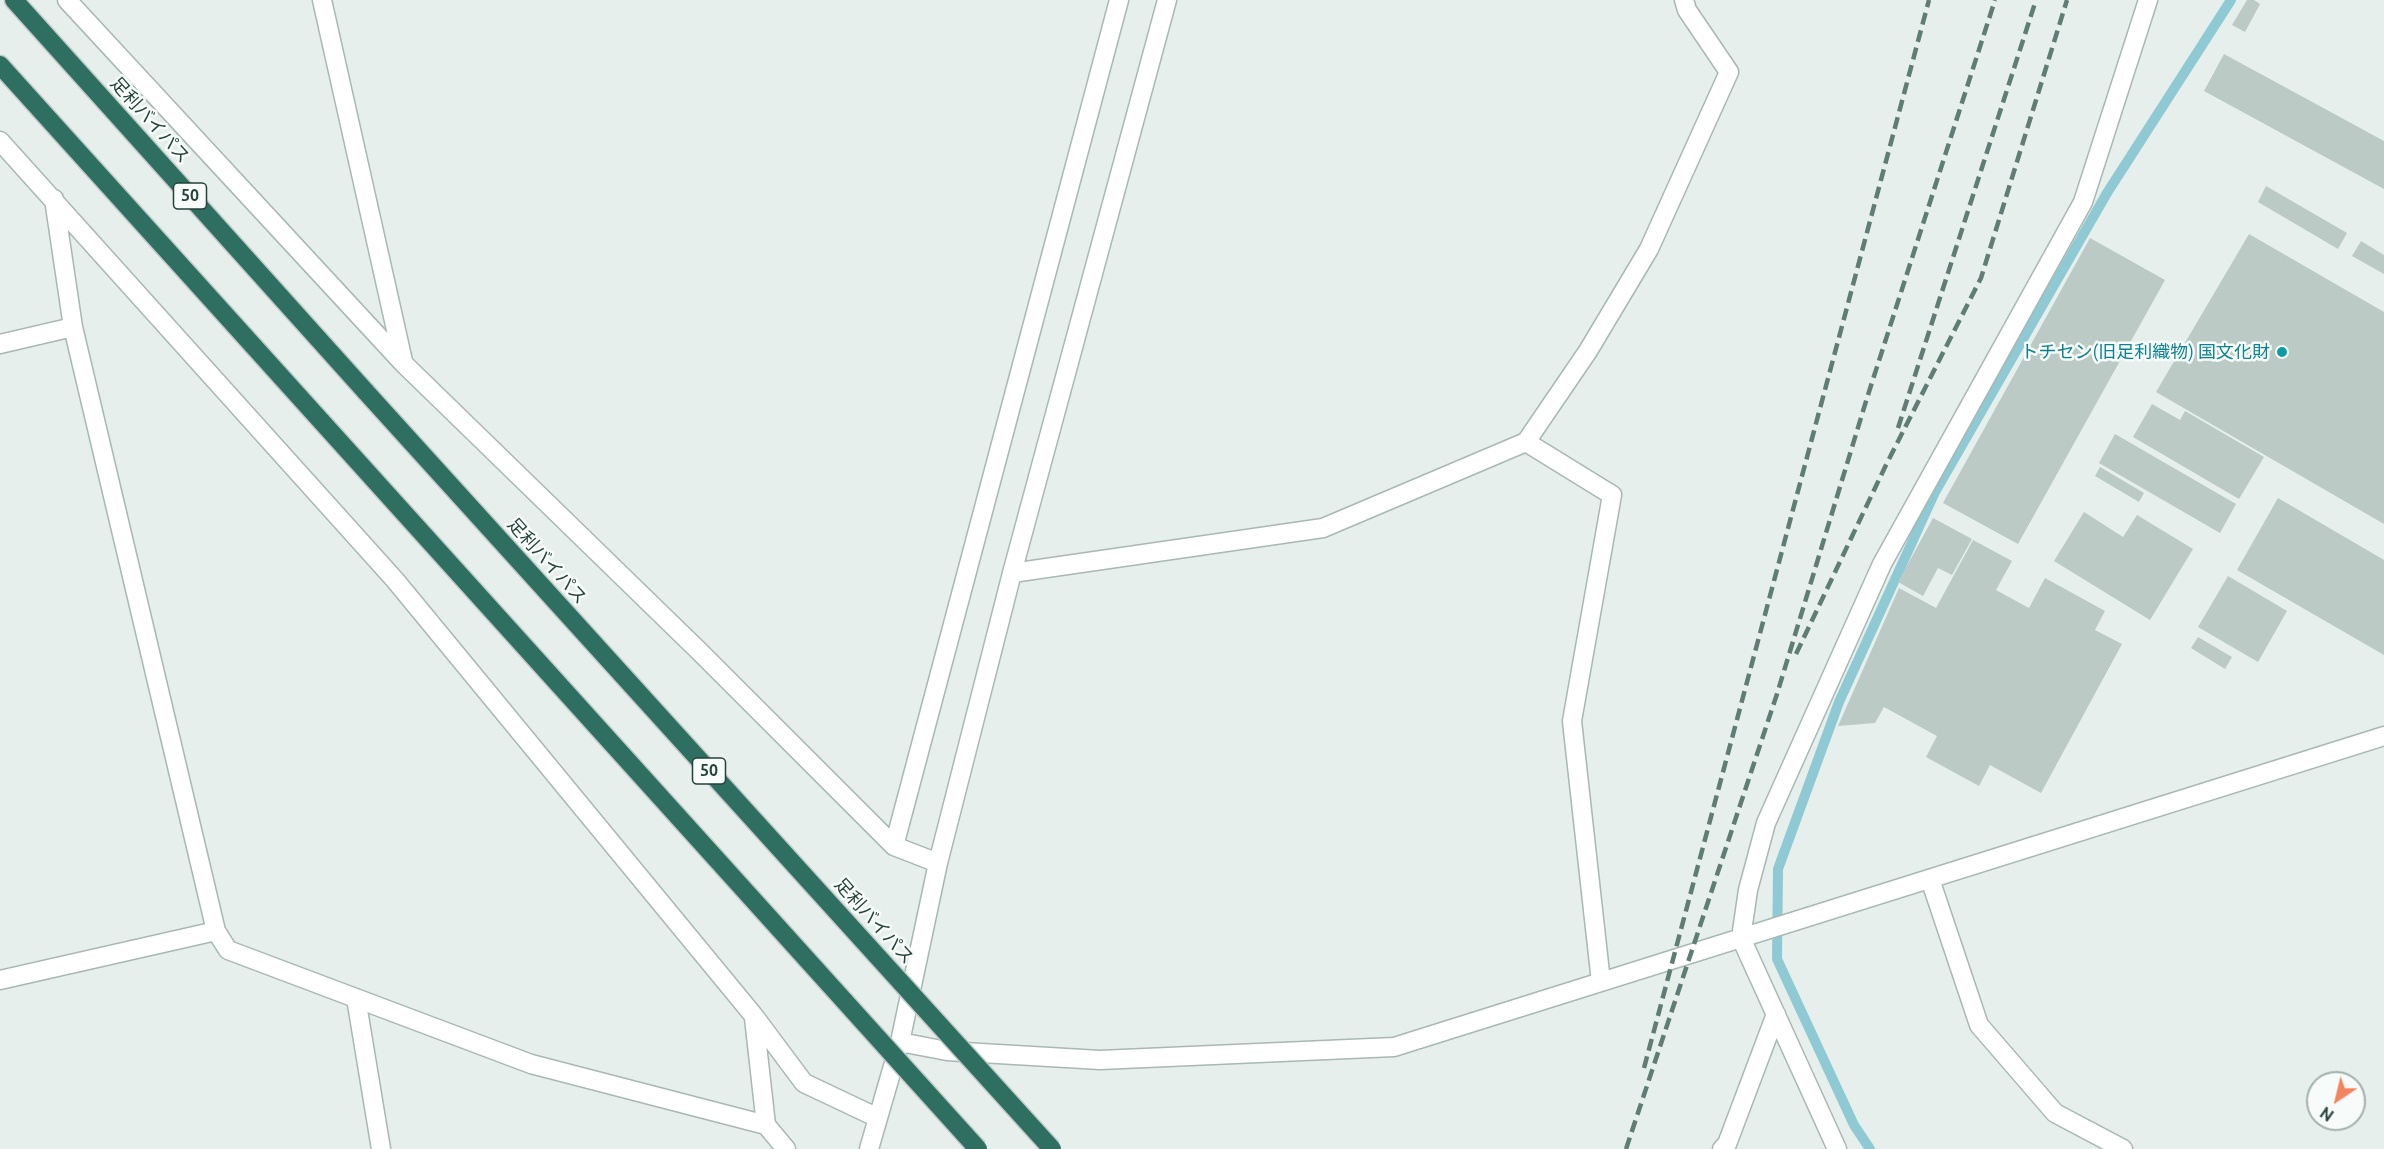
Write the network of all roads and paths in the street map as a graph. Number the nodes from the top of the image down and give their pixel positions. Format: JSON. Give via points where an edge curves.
{"nodes":[{"id":1,"x":14,"y":0,"type":"edge"},
{"id":2,"x":67,"y":0,"type":"edge"},
{"id":3,"x":322,"y":0,"type":"edge"},
{"id":4,"x":1119,"y":0,"type":"edge"},
{"id":5,"x":1167,"y":0,"type":"edge"},
{"id":6,"x":1684,"y":0,"type":"edge"},
{"id":7,"x":2148,"y":0,"type":"edge"},
{"id":8,"x":0,"y":65,"type":"edge"},
{"id":9,"x":0,"y":141,"type":"edge"},
{"id":10,"x":54,"y":199,"type":"junction"},
{"id":11,"x":73,"y":327,"type":"junction"},
{"id":12,"x":0,"y":344,"type":"edge"},
{"id":13,"x":403,"y":363,"type":"junction"},
{"id":14,"x":1526,"y":442,"type":"junction"},
{"id":15,"x":1012,"y":573,"type":"junction"},
{"id":16,"x":2384,"y":736,"type":"edge"},
{"id":17,"x":894,"y":846,"type":"junction"},
{"id":18,"x":938,"y":862,"type":"junction"},
{"id":19,"x":1930,"y":879,"type":"junction"},
{"id":20,"x":216,"y":931,"type":"junction"},
{"id":21,"x":1741,"y":938,"type":"junction"},
{"id":22,"x":0,"y":980,"type":"edge"},
{"id":23,"x":1601,"y":982,"type":"junction"},
{"id":24,"x":356,"y":998,"type":"junction"},
{"id":25,"x":1776,"y":1014,"type":"junction"},
{"id":26,"x":754,"y":1016,"type":"junction"},
{"id":27,"x":900,"y":1042,"type":"junction"},
{"id":28,"x":876,"y":1117,"type":"junction"},
{"id":29,"x":766,"y":1125,"type":"junction"},
{"id":30,"x":381,"y":1149,"type":"edge"},
{"id":31,"x":786,"y":1149,"type":"edge"},
{"id":32,"x":869,"y":1149,"type":"edge"},
{"id":33,"x":978,"y":1149,"type":"edge"},
{"id":34,"x":1052,"y":1149,"type":"edge"},
{"id":35,"x":1722,"y":1149,"type":"edge"},
{"id":36,"x":1838,"y":1149,"type":"edge"},
{"id":37,"x":2123,"y":1149,"type":"edge"}],
"edges":[{"from":1,"to":34,"type":"highway","name":"足利バイパス","number":"50","bridge":true},
{"from":2,"to":13,"type":"street"},
{"from":3,"to":13,"type":"street"},
{"from":4,"to":17,"type":"street"},
{"from":5,"to":15,"type":"street"},
{"from":6,"to":14,"type":"street","via":[[1729,72],[1649,249],[1588,351]]},
{"from":7,"to":21,"type":"street","via":[[2083,202],[1882,564],[1766,823],[1748,890]]},
{"from":8,"to":33,"type":"highway","bridge":true},
{"from":9,"to":10,"type":"street"},
{"from":10,"to":11,"type":"street"},
{"from":10,"to":26,"type":"street","via":[[395,580]]},
{"from":11,"to":12,"type":"street"},
{"from":11,"to":20,"type":"street"},
{"from":13,"to":17,"type":"street"},
{"from":14,"to":15,"type":"street","via":[[1323,528]]},
{"from":14,"to":23,"type":"street","via":[[1612,495],[1572,721]]},
{"from":15,"to":18,"type":"street"},
{"from":16,"to":19,"type":"street"},
{"from":17,"to":18,"type":"street"},
{"from":18,"to":27,"type":"street"},
{"from":19,"to":21,"type":"street"},
{"from":19,"to":37,"type":"street","via":[[1979,1025],[2055,1113]]},
{"from":20,"to":22,"type":"street"},
{"from":20,"to":24,"type":"street","via":[[228,950]]},
{"from":21,"to":23,"type":"street"},
{"from":21,"to":25,"type":"street"},
{"from":23,"to":27,"type":"street","via":[[1394,1047],[1100,1060],[947,1051]]},
{"from":24,"to":29,"type":"street","via":[[531,1064]]},
{"from":24,"to":30,"type":"street"},
{"from":25,"to":35,"type":"street"},
{"from":25,"to":36,"type":"street"},
{"from":26,"to":28,"type":"street","via":[[804,1083]]},
{"from":26,"to":29,"type":"street"},
{"from":27,"to":28,"type":"street"},
{"from":28,"to":32,"type":"street"},
{"from":29,"to":31,"type":"street"}]}
